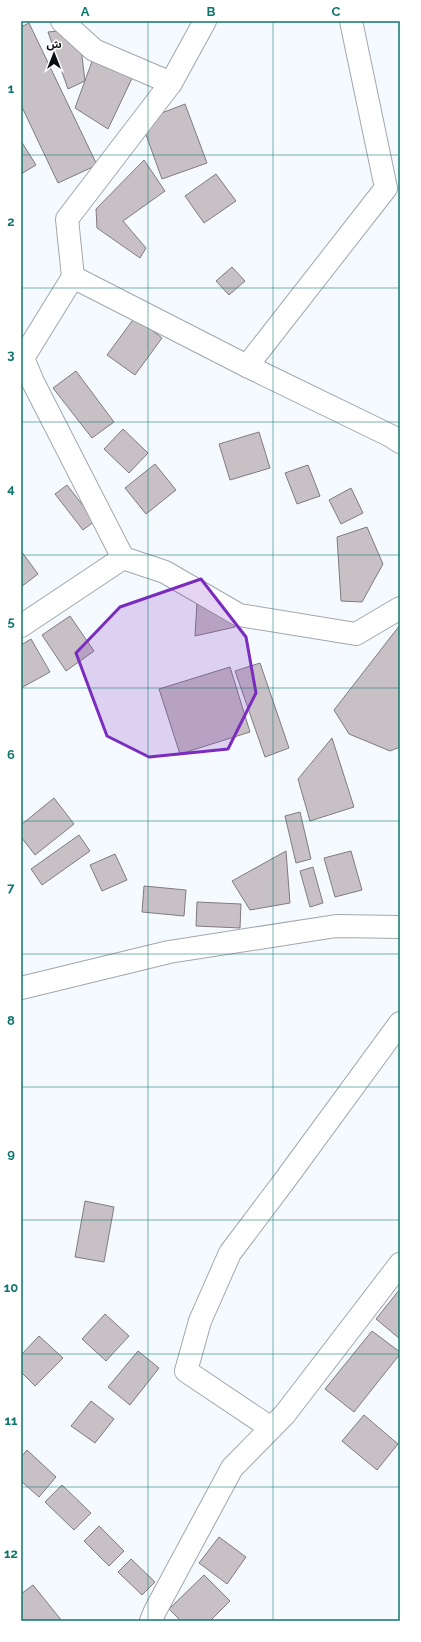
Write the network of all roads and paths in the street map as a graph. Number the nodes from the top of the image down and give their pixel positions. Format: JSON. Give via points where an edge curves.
{"nodes":[{"id":1,"x":62,"y":21,"type":"edge"},
{"id":2,"x":205,"y":21,"type":"edge"},
{"id":3,"x":351,"y":21,"type":"edge"},
{"id":4,"x":171,"y":83,"type":"junction"},
{"id":5,"x":73,"y":278,"type":"junction"},
{"id":6,"x":22,"y":360,"type":"edge"},
{"id":7,"x":248,"y":366,"type":"junction"},
{"id":8,"x":400,"y":442,"type":"edge"},
{"id":9,"x":123,"y":558,"type":"junction"},
{"id":10,"x":400,"y":608,"type":"edge"},
{"id":11,"x":21,"y":626,"type":"edge"},
{"id":12,"x":400,"y":927,"type":"edge"},
{"id":13,"x":21,"y":988,"type":"edge"},
{"id":14,"x":400,"y":1023,"type":"edge"},
{"id":15,"x":400,"y":1264,"type":"edge"},
{"id":16,"x":271,"y":1428,"type":"junction"},
{"id":17,"x":151,"y":1621,"type":"edge"}],
"edges":[{"from":1,"to":4,"type":"street","via":[[94,50]]},
{"from":2,"to":4,"type":"street"},
{"from":3,"to":7,"type":"street","via":[[386,188]]},
{"from":4,"to":5,"type":"street","via":[[67,219]]},
{"from":5,"to":6,"type":"street"},
{"from":5,"to":7,"type":"street"},
{"from":6,"to":9,"type":"street"},
{"from":7,"to":8,"type":"street"},
{"from":9,"to":10,"type":"street","via":[[165,572],[239,615],[356,634]]},
{"from":9,"to":11,"type":"street"},
{"from":12,"to":13,"type":"street","via":[[336,926],[170,952]]},
{"from":14,"to":16,"type":"street","via":[[230,1253],[200,1321],[186,1371]]},
{"from":15,"to":16,"type":"street","via":[[285,1414]]},
{"from":16,"to":17,"type":"street","via":[[232,1468]]}]}
